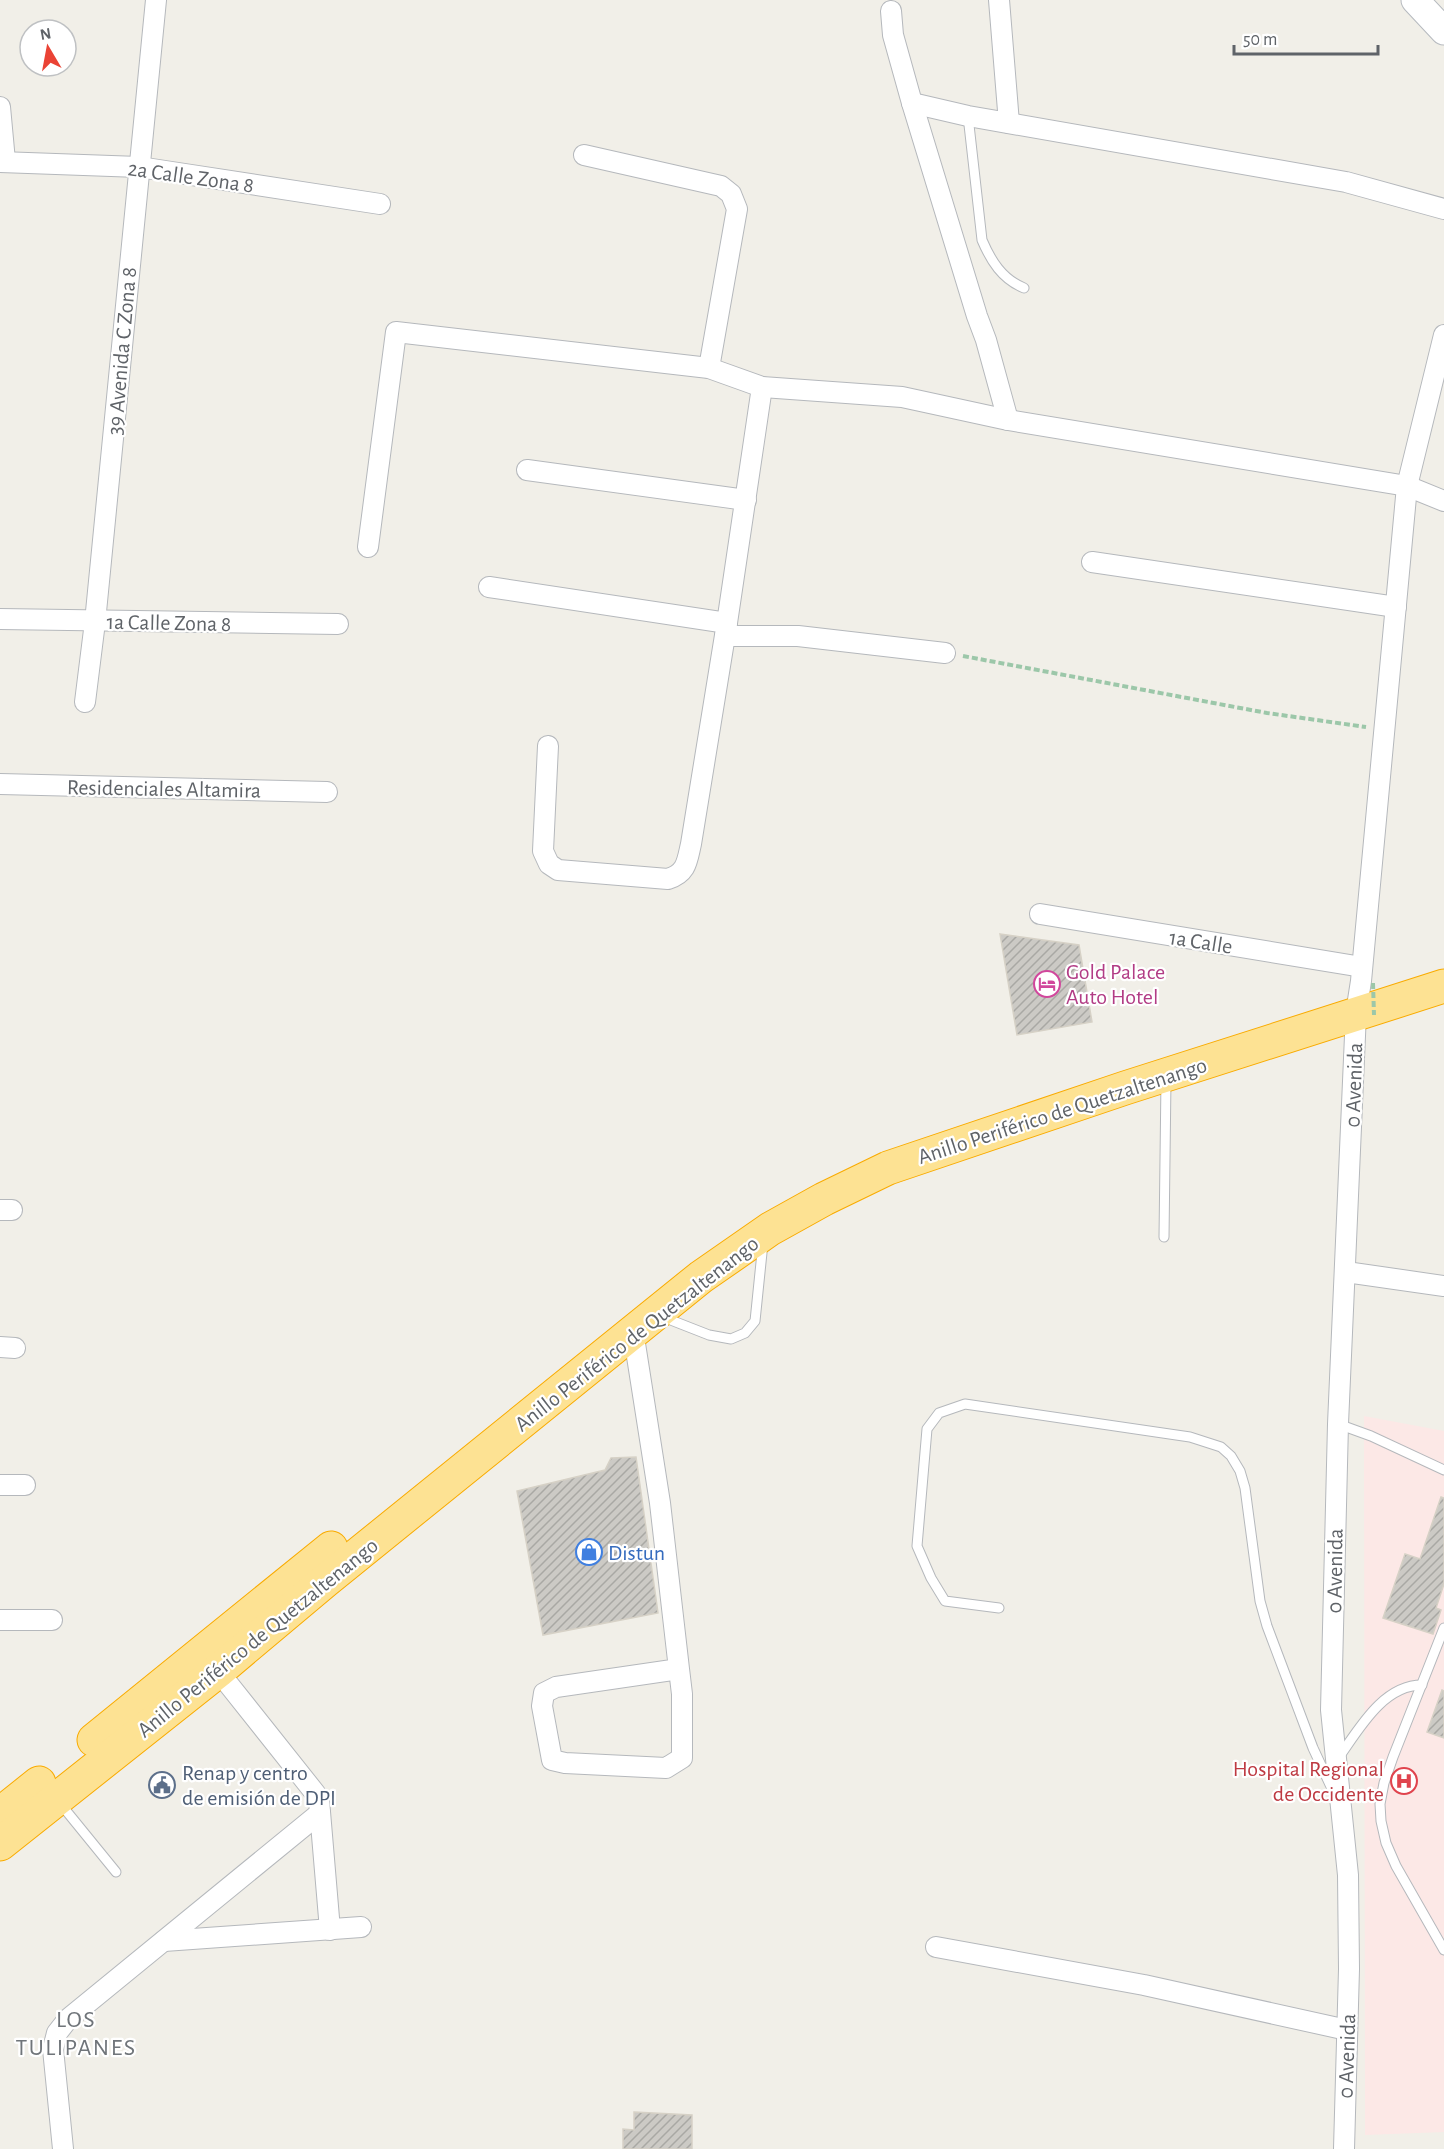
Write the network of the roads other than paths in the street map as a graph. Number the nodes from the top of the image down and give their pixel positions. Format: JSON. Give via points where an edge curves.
{"nodes":[{"id":1,"x":156,"y":0,"type":"edge"},
{"id":2,"x":999,"y":0,"type":"edge"},
{"id":3,"x":1415,"y":0,"type":"edge"},
{"id":4,"x":891,"y":11,"type":"dead end"},
{"id":5,"x":1444,"y":31,"type":"edge"},
{"id":6,"x":912,"y":104,"type":"junction"},
{"id":7,"x":0,"y":107,"type":"edge"},
{"id":8,"x":968,"y":116,"type":"junction"},
{"id":9,"x":1009,"y":123,"type":"junction"},
{"id":10,"x":584,"y":154,"type":"dead end"},
{"id":11,"x":2,"y":161,"type":"edge"},
{"id":12,"x":139,"y":167,"type":"junction"},
{"id":13,"x":380,"y":204,"type":"dead end"},
{"id":14,"x":1444,"y":209,"type":"edge"},
{"id":15,"x":1024,"y":288,"type":"dead end"},
{"id":16,"x":1444,"y":335,"type":"edge"},
{"id":17,"x":709,"y":368,"type":"junction"},
{"id":18,"x":762,"y":387,"type":"junction"},
{"id":19,"x":1438,"y":388,"type":"edge"},
{"id":20,"x":1008,"y":420,"type":"junction"},
{"id":21,"x":527,"y":470,"type":"dead end"},
{"id":22,"x":1407,"y":486,"type":"junction"},
{"id":23,"x":746,"y":501,"type":"junction"},
{"id":24,"x":1444,"y":501,"type":"edge"},
{"id":25,"x":368,"y":547,"type":"dead end"},
{"id":26,"x":1092,"y":562,"type":"dead end"},
{"id":27,"x":489,"y":587,"type":"dead end"},
{"id":28,"x":1396,"y":607,"type":"junction"},
{"id":29,"x":0,"y":619,"type":"edge"},
{"id":30,"x":95,"y":622,"type":"junction"},
{"id":31,"x":338,"y":624,"type":"dead end"},
{"id":32,"x":726,"y":629,"type":"junction"},
{"id":33,"x":945,"y":653,"type":"road end"},
{"id":34,"x":85,"y":702,"type":"dead end"},
{"id":35,"x":548,"y":746,"type":"dead end"},
{"id":36,"x":0,"y":784,"type":"edge"},
{"id":37,"x":327,"y":792,"type":"dead end"},
{"id":38,"x":1040,"y":914,"type":"dead end"},
{"id":39,"x":1444,"y":966,"type":"edge"},
{"id":40,"x":1444,"y":986,"type":"edge"},
{"id":41,"x":1364,"y":994,"type":"junction"},
{"id":42,"x":1166,"y":1075,"type":"junction"},
{"id":43,"x":764,"y":1233,"type":"junction"},
{"id":44,"x":1164,"y":1237,"type":"dead end"},
{"id":45,"x":1346,"y":1272,"type":"junction"},
{"id":46,"x":1444,"y":1286,"type":"edge"},
{"id":47,"x":644,"y":1323,"type":"junction"},
{"id":48,"x":1338,"y":1424,"type":"junction"},
{"id":49,"x":1444,"y":1470,"type":"edge"},
{"id":50,"x":0,"y":1485,"type":"edge"},
{"id":51,"x":25,"y":1485,"type":"dead end"},
{"id":52,"x":999,"y":1608,"type":"dead end"},
{"id":53,"x":0,"y":1620,"type":"edge"},
{"id":54,"x":52,"y":1620,"type":"dead end"},
{"id":55,"x":1444,"y":1628,"type":"edge"},
{"id":56,"x":680,"y":1669,"type":"junction"},
{"id":57,"x":218,"y":1671,"type":"junction"},
{"id":58,"x":1422,"y":1685,"type":"junction"},
{"id":59,"x":1336,"y":1762,"type":"junction"},
{"id":60,"x":56,"y":1798,"type":"junction"},
{"id":61,"x":1340,"y":1805,"type":"junction"},
{"id":62,"x":320,"y":1813,"type":"junction"},
{"id":63,"x":0,"y":1814,"type":"edge"},
{"id":64,"x":0,"y":1844,"type":"edge"},
{"id":65,"x":116,"y":1872,"type":"dead end"},
{"id":66,"x":361,"y":1927,"type":"dead end"},
{"id":67,"x":330,"y":1930,"type":"junction"},
{"id":68,"x":164,"y":1941,"type":"junction"},
{"id":69,"x":936,"y":1947,"type":"dead end"},
{"id":70,"x":1444,"y":1950,"type":"edge"},
{"id":71,"x":1347,"y":2030,"type":"junction"},
{"id":72,"x":63,"y":2149,"type":"edge"},
{"id":73,"x":1344,"y":2149,"type":"edge"}],
"edges":[{"from":1,"to":12,"type":"street","name":"39 Avenida C Zona 8"},
{"from":2,"to":9,"type":"street"},
{"from":3,"to":5,"type":"street"},
{"from":4,"to":6,"type":"street","via":[[893,35]]},
{"from":6,"to":8,"type":"street"},
{"from":6,"to":20,"type":"street"},
{"from":7,"to":11,"type":"street"},
{"from":8,"to":9,"type":"street"},
{"from":8,"to":15,"type":"lane","via":[[982,240],[989,258],[1003,275]]},
{"from":9,"to":14,"type":"street","via":[[1346,182]]},
{"from":10,"to":17,"type":"street","via":[[721,186],[731,194],[737,209]]},
{"from":11,"to":12,"type":"street","name":"2a Calle Zona 8"},
{"from":12,"to":13,"type":"street","name":"2a Calle Zona 8"},
{"from":12,"to":30,"type":"street","name":"39 Avenida C Zona 8"},
{"from":16,"to":19,"type":"street","name":"0 Avenida"},
{"from":17,"to":18,"type":"street"},
{"from":17,"to":25,"type":"street","via":[[396,332]]},
{"from":18,"to":20,"type":"street","via":[[902,397]]},
{"from":18,"to":23,"type":"street"},
{"from":19,"to":22,"type":"street","name":"0 Avenida"},
{"from":20,"to":22,"type":"street"},
{"from":21,"to":23,"type":"street"},
{"from":22,"to":24,"type":"street"},
{"from":22,"to":28,"type":"street","name":"0 Avenida"},
{"from":23,"to":32,"type":"street"},
{"from":26,"to":28,"type":"street"},
{"from":27,"to":32,"type":"street"},
{"from":28,"to":41,"type":"street","name":"0 Avenida"},
{"from":29,"to":30,"type":"street","name":"1a Calle Zona 8"},
{"from":30,"to":31,"type":"street","name":"1a Calle Zona 8"},
{"from":30,"to":34,"type":"street","name":"39 Avenida C Zona 8"},
{"from":32,"to":33,"type":"street"},
{"from":32,"to":35,"type":"street","via":[[691,844],[686,865],[678,876],[668,879],[558,870],[549,864],[543,851]]},
{"from":36,"to":37,"type":"street","name":"Residenciales Altamira"},
{"from":38,"to":41,"type":"street","name":"1a Calle"},
{"from":39,"to":41,"type":"highway","name":"Anillo Periférico de Quetzaltenango"},
{"from":40,"to":41,"type":"highway","name":"Anillo Periférico de Quetzaltenango"},
{"from":41,"to":42,"type":"highway","name":"Anillo Periférico de Quetzaltenango"},
{"from":41,"to":45,"type":"street","name":"0 Avenida"},
{"from":41,"to":63,"type":"highway","name":"Anillo Periférico de Quetzaltenango","via":[[918,1135],[830,1170],[765,1207],[692,1257]]},
{"from":42,"to":43,"type":"highway","name":"Anillo Periférico de Quetzaltenango","via":[[888,1168],[824,1198]]},
{"from":42,"to":44,"type":"lane"},
{"from":43,"to":47,"type":"highway","name":"Anillo Periférico de Quetzaltenango"},
{"from":43,"to":47,"type":"lane","via":[[755,1321],[745,1333],[731,1339]]},
{"from":45,"to":46,"type":"street"},
{"from":45,"to":48,"type":"street","name":"0 Avenida"},
{"from":47,"to":56,"type":"street"},
{"from":47,"to":57,"type":"highway","name":"Anillo Periférico de Quetzaltenango"},
{"from":48,"to":49,"type":"lane"},
{"from":48,"to":59,"type":"street","name":"0 Avenida","via":[[1331,1710]]},
{"from":50,"to":51,"type":"street"},
{"from":52,"to":61,"type":"lane","via":[[945,1601],[917,1546],[927,1429],[939,1413],[965,1404],[1190,1437],[1221,1447],[1240,1471],[1245,1488],[1267,1626],[1313,1749]]},
{"from":53,"to":54,"type":"street"},
{"from":55,"to":58,"type":"lane"},
{"from":56,"to":56,"type":"street","via":[[682,1758],[666,1768],[552,1760],[542,1706],[544,1693],[556,1687]]},
{"from":57,"to":60,"type":"highway","name":"Anillo Periférico de Quetzaltenango"},
{"from":57,"to":62,"type":"street","via":[[315,1793]]},
{"from":58,"to":59,"type":"lane","via":[[1406,1687],[1375,1709]]},
{"from":58,"to":70,"type":"lane","via":[[1384,1783],[1381,1821],[1396,1866]]},
{"from":59,"to":61,"type":"street","name":"0 Avenida"},
{"from":60,"to":64,"type":"highway","name":"Anillo Periférico de Quetzaltenango"},
{"from":60,"to":65,"type":"lane"},
{"from":61,"to":71,"type":"street","name":"0 Avenida","via":[[1348,1875]]},
{"from":62,"to":67,"type":"street"},
{"from":62,"to":68,"type":"street"},
{"from":66,"to":67,"type":"street"},
{"from":67,"to":68,"type":"street"},
{"from":68,"to":72,"type":"street","via":[[68,2019],[57,2033],[53,2049]]},
{"from":69,"to":71,"type":"street","via":[[1144,1985]]},
{"from":71,"to":73,"type":"street","name":"0 Avenida"}]}
